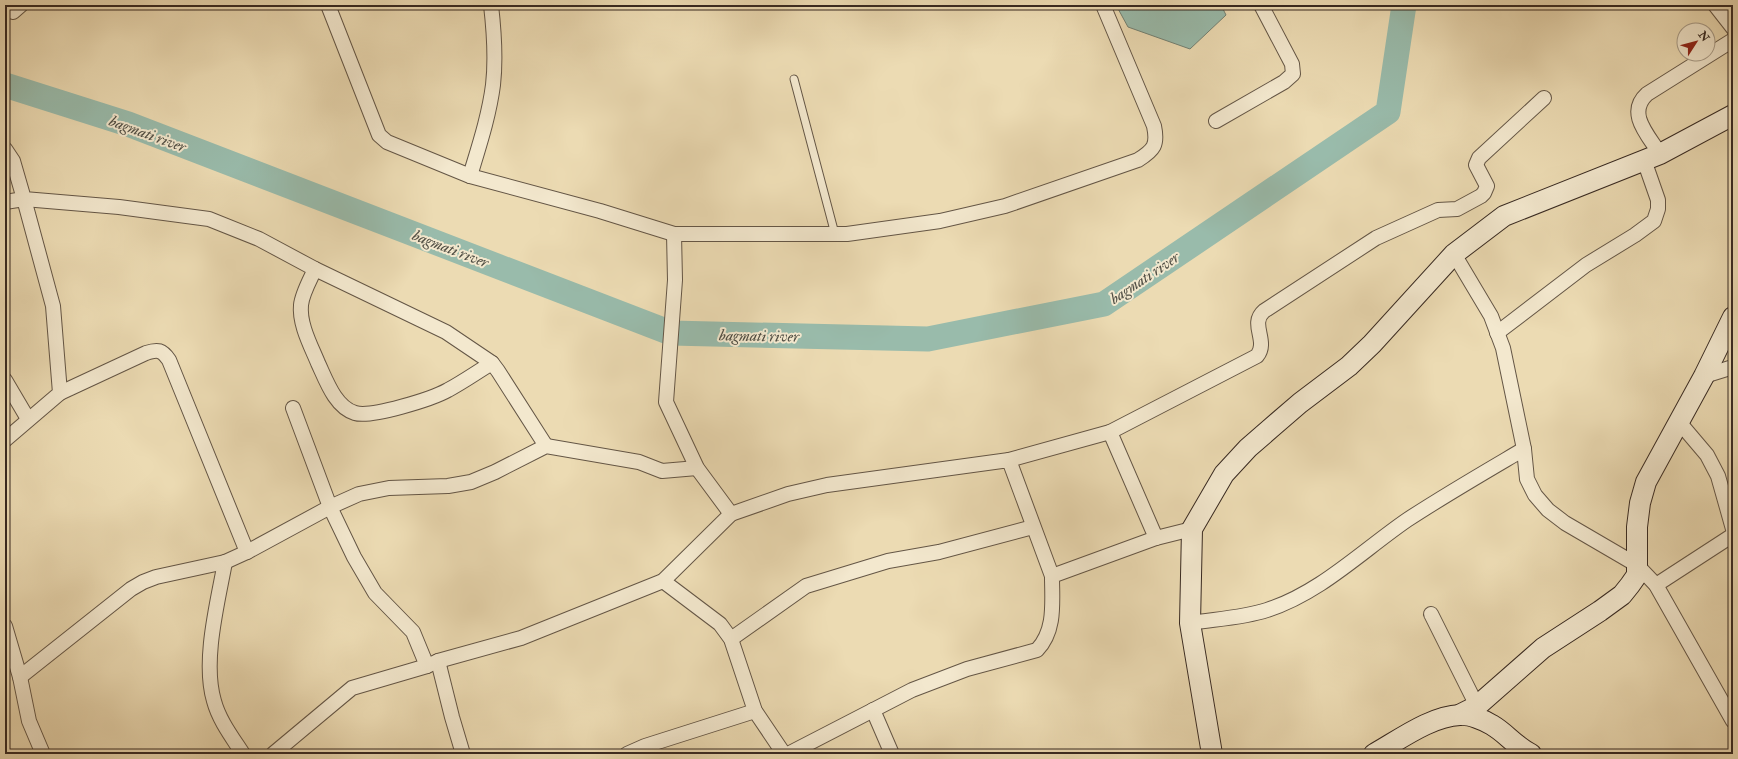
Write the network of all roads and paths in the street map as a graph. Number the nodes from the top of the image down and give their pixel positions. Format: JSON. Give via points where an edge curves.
{"nodes":[{"id":1,"x":328,"y":5,"type":"edge"},
{"id":2,"x":492,"y":5,"type":"edge"},
{"id":3,"x":1103,"y":5,"type":"edge"},
{"id":4,"x":1261,"y":5,"type":"edge"},
{"id":5,"x":1715,"y":5,"type":"edge"},
{"id":6,"x":1733,"y":28,"type":"edge"},
{"id":7,"x":1733,"y":40,"type":"edge"},
{"id":8,"x":794,"y":79,"type":"dead end"},
{"id":9,"x":1544,"y":98,"type":"dead end"},
{"id":10,"x":1733,"y":115,"type":"edge"},
{"id":11,"x":1216,"y":121,"type":"dead end"},
{"id":12,"x":5,"y":149,"type":"edge"},
{"id":13,"x":1652,"y":157,"type":"junction"},
{"id":14,"x":470,"y":176,"type":"junction"},
{"id":15,"x":24,"y":199,"type":"junction"},
{"id":16,"x":5,"y":202,"type":"edge"},
{"id":17,"x":674,"y":234,"type":"junction"},
{"id":18,"x":836,"y":234,"type":"junction"},
{"id":19,"x":1454,"y":254,"type":"junction"},
{"id":20,"x":315,"y":269,"type":"junction"},
{"id":21,"x":1733,"y":317,"type":"edge"},
{"id":22,"x":1497,"y":333,"type":"junction"},
{"id":23,"x":492,"y":363,"type":"junction"},
{"id":24,"x":1733,"y":366,"type":"edge"},
{"id":25,"x":1704,"y":376,"type":"junction"},
{"id":26,"x":5,"y":380,"type":"edge"},
{"id":27,"x":60,"y":393,"type":"junction"},
{"id":28,"x":293,"y":408,"type":"dead end"},
{"id":29,"x":28,"y":419,"type":"junction"},
{"id":30,"x":1679,"y":422,"type":"junction"},
{"id":31,"x":1110,"y":432,"type":"junction"},
{"id":32,"x":5,"y":440,"type":"edge"},
{"id":33,"x":546,"y":446,"type":"junction"},
{"id":34,"x":1524,"y":449,"type":"junction"},
{"id":35,"x":1009,"y":460,"type":"junction"},
{"id":36,"x":697,"y":468,"type":"junction"},
{"id":37,"x":330,"y":507,"type":"junction"},
{"id":38,"x":731,"y":514,"type":"junction"},
{"id":39,"x":1033,"y":527,"type":"junction"},
{"id":40,"x":1192,"y":529,"type":"junction"},
{"id":41,"x":1733,"y":529,"type":"edge"},
{"id":42,"x":1733,"y":535,"type":"edge"},
{"id":43,"x":1156,"y":538,"type":"junction"},
{"id":44,"x":247,"y":552,"type":"junction"},
{"id":45,"x":225,"y":562,"type":"junction"},
{"id":46,"x":1637,"y":564,"type":"junction"},
{"id":47,"x":1052,"y":576,"type":"junction"},
{"id":48,"x":663,"y":581,"type":"junction"},
{"id":49,"x":1656,"y":585,"type":"junction"},
{"id":50,"x":1431,"y":614,"type":"dead end"},
{"id":51,"x":1190,"y":622,"type":"junction"},
{"id":52,"x":5,"y":626,"type":"edge"},
{"id":53,"x":731,"y":639,"type":"junction"},
{"id":54,"x":433,"y":663,"type":"junction"},
{"id":55,"x":20,"y":677,"type":"junction"},
{"id":56,"x":873,"y":710,"type":"junction"},
{"id":57,"x":1469,"y":710,"type":"junction"},
{"id":58,"x":755,"y":711,"type":"junction"},
{"id":59,"x":1732,"y":717,"type":"edge"},
{"id":60,"x":1524,"y":752,"type":"edge"},
{"id":61,"x":43,"y":754,"type":"edge"},
{"id":62,"x":243,"y":754,"type":"edge"},
{"id":63,"x":273,"y":754,"type":"edge"},
{"id":64,"x":463,"y":754,"type":"edge"},
{"id":65,"x":627,"y":754,"type":"edge"},
{"id":66,"x":784,"y":754,"type":"edge"},
{"id":67,"x":788,"y":754,"type":"edge"},
{"id":68,"x":892,"y":754,"type":"edge"},
{"id":69,"x":1212,"y":754,"type":"edge"},
{"id":70,"x":1374,"y":754,"type":"edge"}],
"edges":[{"from":1,"to":14,"type":"street","via":[[378,135],[387,142]]},
{"from":2,"to":14,"type":"street","via":[[493,85],[486,124]]},
{"from":3,"to":18,"type":"street","via":[[1154,126],[1155,146],[1148,154],[1138,160],[1005,206],[940,221]]},
{"from":4,"to":11,"type":"street","via":[[1292,64],[1293,74],[1284,82]]},
{"from":5,"to":6,"type":"street"},
{"from":7,"to":13,"type":"street","via":[[1641,99],[1637,113]]},
{"from":8,"to":18,"type":"lane"},
{"from":9,"to":31,"type":"street","via":[[1478,158],[1477,169],[1487,186],[1481,196],[1458,209],[1438,210],[1376,238],[1260,315],[1257,326],[1262,346],[1257,356]]},
{"from":10,"to":13,"type":"street"},
{"from":12,"to":15,"type":"street","via":[[12,161]]},
{"from":13,"to":19,"type":"street","via":[[1504,216]]},
{"from":13,"to":22,"type":"street","via":[[1658,200],[1654,222],[1586,265]]},
{"from":14,"to":17,"type":"street"},
{"from":15,"to":16,"type":"street"},
{"from":15,"to":20,"type":"street","via":[[119,207],[209,219],[259,239]]},
{"from":15,"to":27,"type":"street","via":[[53,306]]},
{"from":17,"to":18,"type":"street"},
{"from":17,"to":36,"type":"street","via":[[675,280],[666,402]]},
{"from":19,"to":22,"type":"street","via":[[1492,316]]},
{"from":19,"to":40,"type":"street","via":[[1349,366],[1300,403],[1248,448],[1224,474]]},
{"from":20,"to":23,"type":"street","via":[[446,332]]},
{"from":20,"to":23,"type":"street","via":[[301,304],[303,323],[333,392],[345,407],[354,413],[369,415],[387,411],[447,391]]},
{"from":21,"to":25,"type":"street"},
{"from":22,"to":34,"type":"street","via":[[1503,348]]},
{"from":23,"to":33,"type":"street"},
{"from":24,"to":25,"type":"street"},
{"from":25,"to":30,"type":"street"},
{"from":26,"to":29,"type":"street"},
{"from":27,"to":29,"type":"street"},
{"from":27,"to":44,"type":"street","via":[[146,353],[159,350],[163,352],[170,360]]},
{"from":28,"to":37,"type":"street"},
{"from":29,"to":32,"type":"street"},
{"from":30,"to":41,"type":"street","via":[[1707,455],[1718,476]]},
{"from":30,"to":46,"type":"street","via":[[1646,482],[1637,527]]},
{"from":31,"to":35,"type":"street"},
{"from":31,"to":43,"type":"street"},
{"from":33,"to":36,"type":"street","via":[[639,462],[662,471]]},
{"from":33,"to":37,"type":"street","via":[[471,482],[448,486],[374,490]]},
{"from":34,"to":46,"type":"street","via":[[1527,479],[1535,495],[1548,510],[1564,523]]},
{"from":34,"to":51,"type":"street","via":[[1407,520],[1330,577],[1288,602],[1249,615]]},
{"from":35,"to":38,"type":"street","via":[[827,484],[788,494]]},
{"from":35,"to":39,"type":"street"},
{"from":36,"to":38,"type":"street"},
{"from":37,"to":44,"type":"street"},
{"from":37,"to":54,"type":"street","via":[[375,593],[413,632]]},
{"from":38,"to":48,"type":"street"},
{"from":39,"to":47,"type":"street"},
{"from":39,"to":53,"type":"street","via":[[940,552],[888,561],[806,586]]},
{"from":40,"to":43,"type":"street"},
{"from":40,"to":51,"type":"street"},
{"from":42,"to":49,"type":"street"},
{"from":43,"to":47,"type":"street"},
{"from":44,"to":45,"type":"street"},
{"from":45,"to":55,"type":"street","via":[[156,577],[130,589]]},
{"from":45,"to":62,"type":"street","via":[[211,639],[211,683],[217,709]]},
{"from":46,"to":49,"type":"street"},
{"from":46,"to":57,"type":"street","via":[[1636,575],[1622,595],[1543,648]]},
{"from":47,"to":56,"type":"street","via":[[1052,619],[1044,642],[1037,650],[945,677]]},
{"from":48,"to":53,"type":"street","via":[[720,624]]},
{"from":48,"to":54,"type":"street","via":[[522,638]]},
{"from":49,"to":59,"type":"street"},
{"from":50,"to":57,"type":"street"},
{"from":51,"to":69,"type":"street"},
{"from":52,"to":55,"type":"street"},
{"from":53,"to":58,"type":"street"},
{"from":54,"to":63,"type":"street","via":[[352,688]]},
{"from":54,"to":64,"type":"street"},
{"from":55,"to":61,"type":"street","via":[[29,721]]},
{"from":56,"to":67,"type":"street"},
{"from":56,"to":68,"type":"street"},
{"from":57,"to":60,"type":"street","via":[[1492,725]]},
{"from":57,"to":70,"type":"street","via":[[1422,726]]},
{"from":58,"to":65,"type":"street"},
{"from":58,"to":66,"type":"street"}]}
